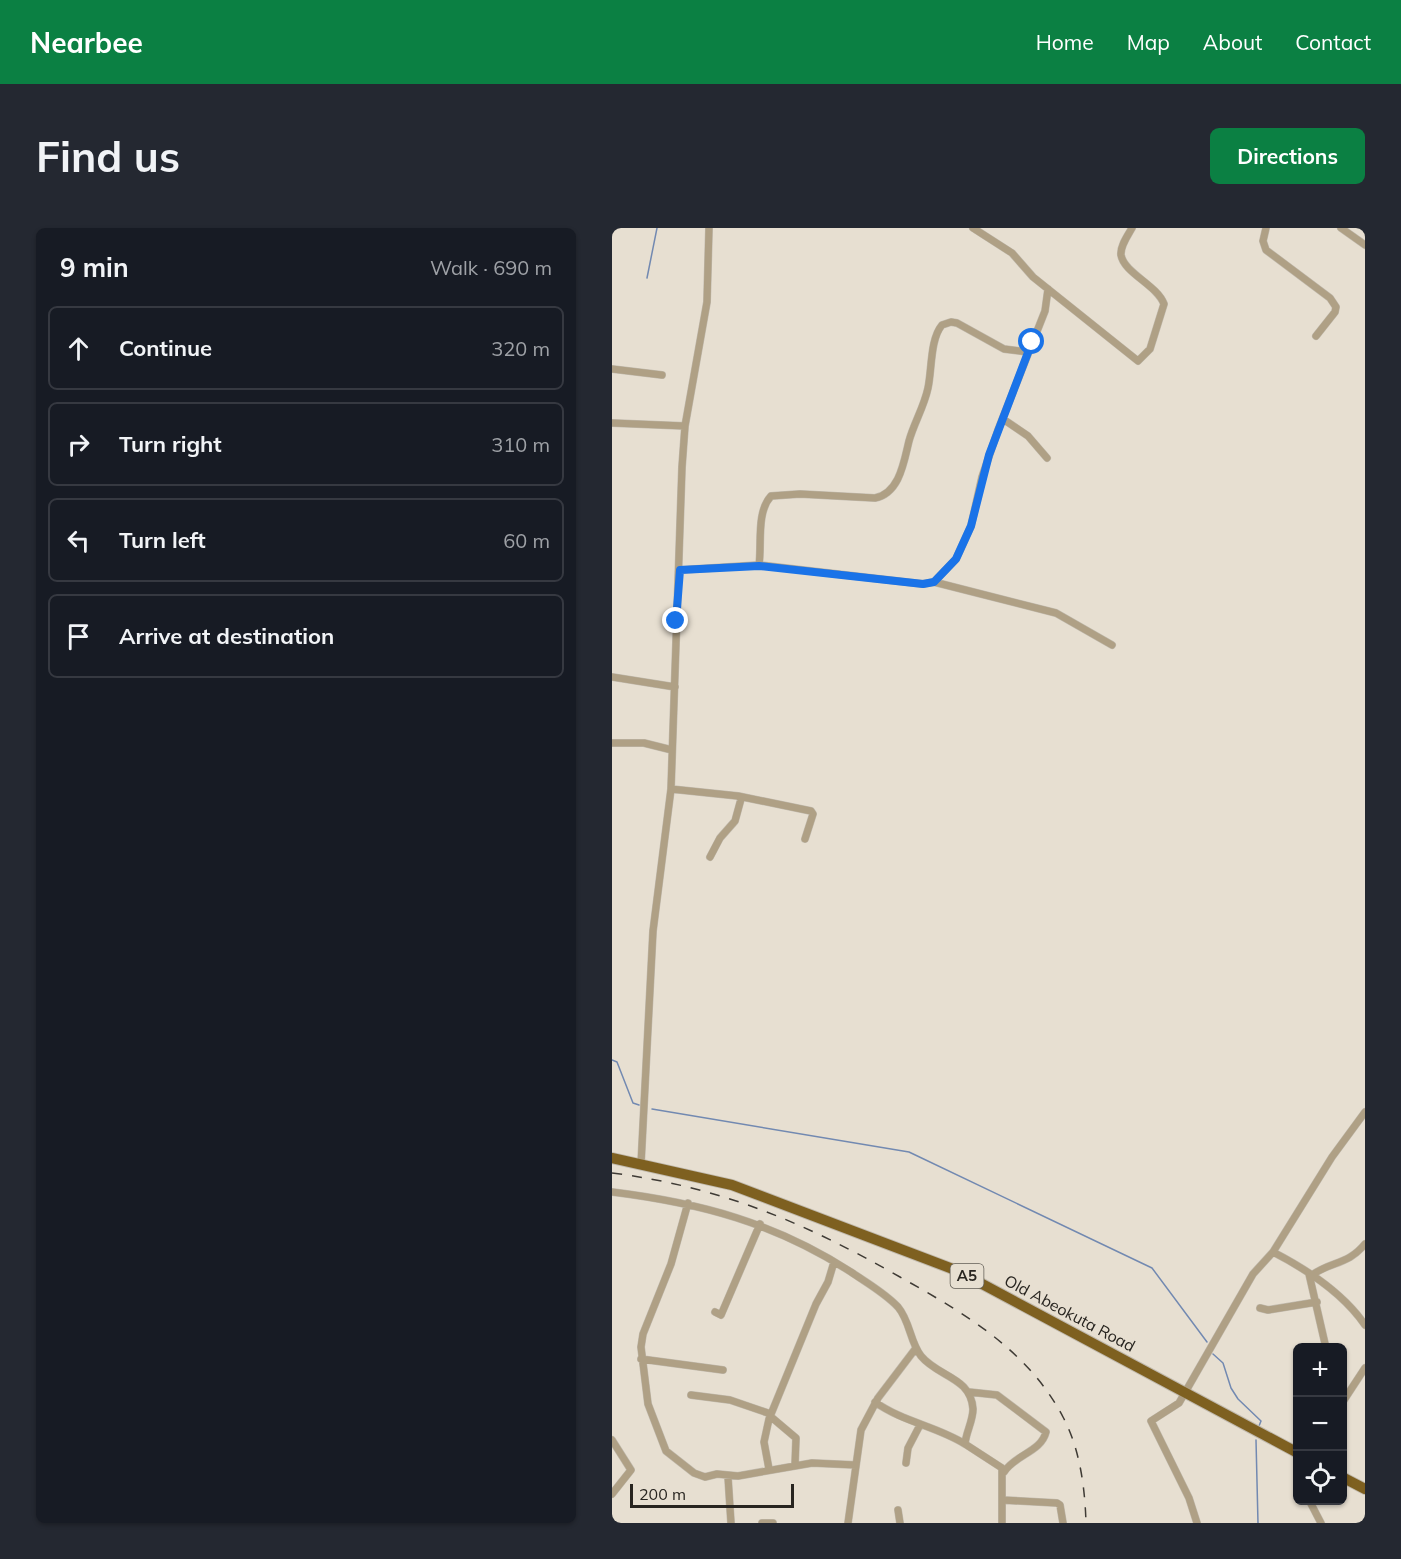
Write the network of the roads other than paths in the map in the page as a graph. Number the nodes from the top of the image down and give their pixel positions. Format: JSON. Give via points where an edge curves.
{"nodes":[{"id":1,"x":709,"y":228,"type":"edge"},
{"id":2,"x":973,"y":228,"type":"edge"},
{"id":3,"x":1132,"y":228,"type":"edge"},
{"id":4,"x":1266,"y":228,"type":"edge"},
{"id":5,"x":1341,"y":228,"type":"edge"},
{"id":6,"x":1365,"y":245,"type":"edge"},
{"id":7,"x":1048,"y":289,"type":"junction"},
{"id":8,"x":1316,"y":336,"type":"dead end"},
{"id":9,"x":1028,"y":352,"type":"junction"},
{"id":10,"x":612,"y":369,"type":"edge"},
{"id":11,"x":662,"y":375,"type":"dead end"},
{"id":12,"x":1003,"y":418,"type":"junction"},
{"id":13,"x":612,"y":423,"type":"edge"},
{"id":14,"x":685,"y":426,"type":"junction"},
{"id":15,"x":1047,"y":458,"type":"dead end"},
{"id":16,"x":759,"y":566,"type":"junction"},
{"id":17,"x":680,"y":570,"type":"junction"},
{"id":18,"x":934,"y":582,"type":"junction"},
{"id":19,"x":1112,"y":645,"type":"dead end"},
{"id":20,"x":612,"y":677,"type":"edge"},
{"id":21,"x":675,"y":687,"type":"junction"},
{"id":22,"x":612,"y":743,"type":"edge"},
{"id":23,"x":672,"y":750,"type":"junction"},
{"id":24,"x":671,"y":789,"type":"junction"},
{"id":25,"x":738,"y":796,"type":"junction"},
{"id":26,"x":805,"y":839,"type":"dead end"},
{"id":27,"x":710,"y":857,"type":"dead end"},
{"id":28,"x":1365,"y":1112,"type":"edge"},
{"id":29,"x":612,"y":1158,"type":"edge"},
{"id":30,"x":641,"y":1164,"type":"junction"},
{"id":31,"x":612,"y":1192,"type":"edge"},
{"id":32,"x":688,"y":1203,"type":"junction"},
{"id":33,"x":760,"y":1224,"type":"junction"},
{"id":34,"x":1365,"y":1244,"type":"edge"},
{"id":35,"x":1273,"y":1252,"type":"junction"},
{"id":36,"x":834,"y":1262,"type":"junction"},
{"id":37,"x":1310,"y":1275,"type":"junction"},
{"id":38,"x":1317,"y":1302,"type":"junction"},
{"id":39,"x":1260,"y":1308,"type":"dead end"},
{"id":40,"x":715,"y":1312,"type":"dead end"},
{"id":41,"x":1365,"y":1325,"type":"edge"},
{"id":42,"x":1325,"y":1343,"type":"edge"},
{"id":43,"x":916,"y":1348,"type":"junction"},
{"id":44,"x":641,"y":1359,"type":"junction"},
{"id":45,"x":1365,"y":1368,"type":"edge"},
{"id":46,"x":723,"y":1370,"type":"dead end"},
{"id":47,"x":969,"y":1392,"type":"junction"},
{"id":48,"x":1186,"y":1392,"type":"junction"},
{"id":49,"x":691,"y":1395,"type":"dead end"},
{"id":50,"x":1346,"y":1397,"type":"edge"},
{"id":51,"x":875,"y":1402,"type":"junction"},
{"id":52,"x":771,"y":1415,"type":"junction"},
{"id":53,"x":920,"y":1425,"type":"junction"},
{"id":54,"x":612,"y":1440,"type":"edge"},
{"id":55,"x":965,"y":1444,"type":"junction"},
{"id":56,"x":1294,"y":1451,"type":"edge"},
{"id":57,"x":906,"y":1463,"type":"dead end"},
{"id":58,"x":795,"y":1465,"type":"junction"},
{"id":59,"x":856,"y":1465,"type":"junction"},
{"id":60,"x":769,"y":1468,"type":"junction"},
{"id":61,"x":1004,"y":1472,"type":"junction"},
{"id":62,"x":728,"y":1477,"type":"junction"},
{"id":63,"x":1347,"y":1480,"type":"edge"},
{"id":64,"x":1365,"y":1489,"type":"edge"},
{"id":65,"x":612,"y":1494,"type":"edge"},
{"id":66,"x":1002,"y":1500,"type":"junction"},
{"id":67,"x":1311,"y":1505,"type":"edge"},
{"id":68,"x":898,"y":1510,"type":"dead end"},
{"id":69,"x":731,"y":1523,"type":"edge"},
{"id":70,"x":762,"y":1523,"type":"edge"},
{"id":71,"x":773,"y":1523,"type":"edge"},
{"id":72,"x":848,"y":1523,"type":"edge"},
{"id":73,"x":900,"y":1523,"type":"edge"},
{"id":74,"x":1002,"y":1523,"type":"edge"},
{"id":75,"x":1063,"y":1523,"type":"edge"},
{"id":76,"x":1197,"y":1523,"type":"edge"},
{"id":77,"x":1320,"y":1523,"type":"edge"}],
"edges":[{"from":1,"to":14,"type":"street","via":[[705,326]]},
{"from":2,"to":7,"type":"street","via":[[1011,254]]},
{"from":3,"to":7,"type":"street","via":[[1122,249],[1124,260],[1164,304],[1150,349],[1141,361]]},
{"from":4,"to":8,"type":"street","via":[[1266,250],[1330,298],[1336,307]]},
{"from":5,"to":6,"type":"street"},
{"from":7,"to":9,"type":"street","via":[[1045,311]]},
{"from":9,"to":12,"type":"street"},
{"from":9,"to":16,"type":"street","via":[[1004,349],[957,323],[942,325],[928,390],[892,488],[875,498],[771,496],[764,506]]},
{"from":10,"to":11,"type":"street"},
{"from":12,"to":15,"type":"street","via":[[1028,436]]},
{"from":12,"to":18,"type":"street","via":[[982,477],[971,526],[956,559]]},
{"from":13,"to":14,"type":"street"},
{"from":14,"to":17,"type":"street"},
{"from":16,"to":17,"type":"street"},
{"from":16,"to":18,"type":"street"},
{"from":17,"to":21,"type":"street"},
{"from":18,"to":19,"type":"street","via":[[1056,613]]},
{"from":20,"to":21,"type":"street"},
{"from":21,"to":23,"type":"street"},
{"from":22,"to":23,"type":"street","via":[[644,743]]},
{"from":23,"to":24,"type":"street"},
{"from":24,"to":25,"type":"street"},
{"from":24,"to":30,"type":"street","via":[[653,931]]},
{"from":25,"to":26,"type":"street","via":[[811,811]]},
{"from":25,"to":27,"type":"street","via":[[740,812]]},
{"from":28,"to":35,"type":"street"},
{"from":29,"to":30,"type":"highway","name":"Old Abeokuta Road","number":"A5"},
{"from":30,"to":48,"type":"highway","name":"Old Abeokuta Road","number":"A5","via":[[732,1185],[958,1271]]},
{"from":31,"to":32,"type":"street"},
{"from":32,"to":33,"type":"street"},
{"from":32,"to":44,"type":"street","via":[[671,1264],[643,1334]]},
{"from":33,"to":36,"type":"street"},
{"from":33,"to":40,"type":"street","via":[[721,1315]]},
{"from":34,"to":37,"type":"street","via":[[1353,1257],[1323,1266]]},
{"from":35,"to":37,"type":"street"},
{"from":35,"to":48,"type":"street","via":[[1253,1274]]},
{"from":36,"to":43,"type":"street","via":[[899,1308]]},
{"from":36,"to":52,"type":"street"},
{"from":37,"to":38,"type":"street"},
{"from":37,"to":41,"type":"street","via":[[1355,1311]]},
{"from":38,"to":39,"type":"street"},
{"from":38,"to":42,"type":"street"},
{"from":43,"to":47,"type":"street","via":[[924,1360]]},
{"from":43,"to":51,"type":"street"},
{"from":44,"to":46,"type":"street"},
{"from":44,"to":62,"type":"street","via":[[648,1404],[666,1451],[694,1473]]},
{"from":45,"to":50,"type":"street"},
{"from":47,"to":55,"type":"street","via":[[972,1418]]},
{"from":47,"to":61,"type":"street","via":[[998,1395],[1046,1432],[1038,1446],[1014,1459]]},
{"from":48,"to":56,"type":"highway","name":"Old Abeokuta Road","number":"A5"},
{"from":48,"to":76,"type":"street","via":[[1176,1407],[1153,1419],[1151,1424],[1189,1498]]},
{"from":49,"to":52,"type":"street","via":[[730,1400]]},
{"from":51,"to":53,"type":"street"},
{"from":51,"to":59,"type":"street","via":[[861,1430]]},
{"from":52,"to":58,"type":"street","via":[[796,1438]]},
{"from":52,"to":60,"type":"street","via":[[764,1442]]},
{"from":53,"to":55,"type":"street","via":[[947,1433]]},
{"from":53,"to":57,"type":"street","via":[[908,1448]]},
{"from":54,"to":65,"type":"street","via":[[631,1470]]},
{"from":55,"to":61,"type":"street","via":[[998,1463]]},
{"from":58,"to":59,"type":"street"},
{"from":58,"to":60,"type":"street"},
{"from":59,"to":72,"type":"street"},
{"from":60,"to":62,"type":"street"},
{"from":61,"to":66,"type":"street"},
{"from":62,"to":69,"type":"street"},
{"from":63,"to":64,"type":"highway"},
{"from":66,"to":74,"type":"street"},
{"from":66,"to":75,"type":"street","via":[[1057,1503]]},
{"from":67,"to":77,"type":"street"},
{"from":68,"to":73,"type":"street"},
{"from":70,"to":71,"type":"street"}]}
